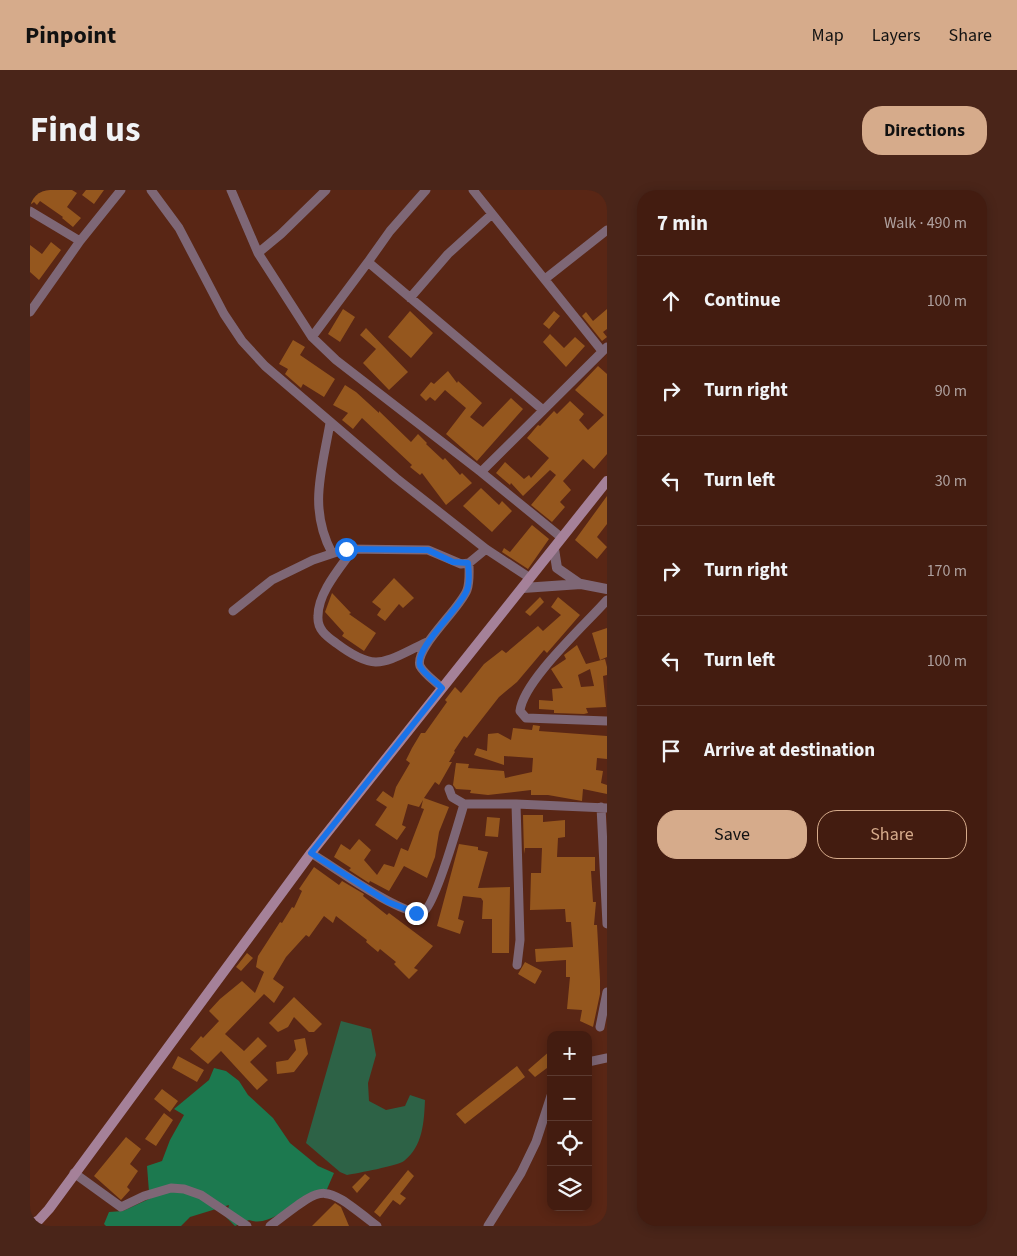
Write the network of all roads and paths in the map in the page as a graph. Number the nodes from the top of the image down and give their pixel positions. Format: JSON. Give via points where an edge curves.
{"nodes":[{"id":1,"x":122,"y":190,"type":"edge"},
{"id":2,"x":150,"y":190,"type":"edge"},
{"id":3,"x":231,"y":190,"type":"edge"},
{"id":4,"x":326,"y":190,"type":"edge"},
{"id":5,"x":426,"y":190,"type":"edge"},
{"id":6,"x":473,"y":190,"type":"edge"},
{"id":7,"x":30,"y":211,"type":"edge"},
{"id":8,"x":492,"y":214,"type":"junction"},
{"id":9,"x":607,"y":230,"type":"edge"},
{"id":10,"x":80,"y":241,"type":"junction"},
{"id":11,"x":258,"y":253,"type":"junction"},
{"id":12,"x":368,"y":262,"type":"junction"},
{"id":13,"x":545,"y":279,"type":"junction"},
{"id":14,"x":410,"y":298,"type":"junction"},
{"id":15,"x":30,"y":312,"type":"edge"},
{"id":16,"x":312,"y":337,"type":"junction"},
{"id":17,"x":605,"y":349,"type":"edge"},
{"id":18,"x":543,"y":410,"type":"junction"},
{"id":19,"x":330,"y":424,"type":"junction"},
{"id":20,"x":482,"y":472,"type":"junction"},
{"id":21,"x":607,"y":481,"type":"edge"},
{"id":22,"x":562,"y":538,"type":"junction"},
{"id":23,"x":354,"y":548,"type":"junction"},
{"id":24,"x":486,"y":549,"type":"junction"},
{"id":25,"x":554,"y":549,"type":"junction"},
{"id":26,"x":332,"y":553,"type":"junction"},
{"id":27,"x":468,"y":563,"type":"junction"},
{"id":28,"x":530,"y":578,"type":"junction"},
{"id":29,"x":581,"y":584,"type":"junction"},
{"id":30,"x":522,"y":588,"type":"junction"},
{"id":31,"x":607,"y":590,"type":"edge"},
{"id":32,"x":607,"y":600,"type":"edge"},
{"id":33,"x":233,"y":611,"type":"dead end"},
{"id":34,"x":427,"y":642,"type":"junction"},
{"id":35,"x":442,"y":688,"type":"junction"},
{"id":36,"x":607,"y":721,"type":"edge"},
{"id":37,"x":449,"y":789,"type":"dead end"},
{"id":38,"x":464,"y":804,"type":"junction"},
{"id":39,"x":516,"y":804,"type":"junction"},
{"id":40,"x":604,"y":808,"type":"edge"},
{"id":41,"x":311,"y":853,"type":"junction"},
{"id":42,"x":607,"y":924,"type":"edge"},
{"id":43,"x":517,"y":965,"type":"dead end"},
{"id":44,"x":607,"y":992,"type":"edge"},
{"id":45,"x":600,"y":1027,"type":"dead end"},
{"id":46,"x":607,"y":1058,"type":"edge"},
{"id":47,"x":592,"y":1061,"type":"edge"},
{"id":48,"x":547,"y":1108,"type":"edge"},
{"id":49,"x":74,"y":1173,"type":"junction"},
{"id":50,"x":38,"y":1223,"type":"edge"},
{"id":51,"x":246,"y":1226,"type":"edge"},
{"id":52,"x":270,"y":1226,"type":"edge"},
{"id":53,"x":377,"y":1226,"type":"edge"},
{"id":54,"x":488,"y":1226,"type":"edge"}],
"edges":[{"from":1,"to":10,"type":"street"},
{"from":2,"to":19,"type":"street","via":[[179,228],[224,314],[242,341]]},
{"from":3,"to":11,"type":"street"},
{"from":4,"to":11,"type":"street"},
{"from":5,"to":12,"type":"street"},
{"from":6,"to":8,"type":"street"},
{"from":7,"to":10,"type":"street"},
{"from":8,"to":13,"type":"street"},
{"from":8,"to":14,"type":"street","via":[[448,254]]},
{"from":9,"to":13,"type":"street"},
{"from":10,"to":15,"type":"street"},
{"from":11,"to":16,"type":"street"},
{"from":12,"to":14,"type":"street"},
{"from":12,"to":16,"type":"street"},
{"from":13,"to":17,"type":"street"},
{"from":14,"to":18,"type":"street"},
{"from":16,"to":20,"type":"street","via":[[336,360]]},
{"from":17,"to":18,"type":"street"},
{"from":18,"to":20,"type":"street"},
{"from":19,"to":24,"type":"street"},
{"from":19,"to":26,"type":"street","via":[[317,505],[322,530]]},
{"from":20,"to":22,"type":"street"},
{"from":21,"to":22,"type":"main road"},
{"from":22,"to":25,"type":"main road"},
{"from":23,"to":26,"type":"street"},
{"from":23,"to":27,"type":"street","via":[[428,550],[453,562]]},
{"from":23,"to":34,"type":"street","via":[[319,606],[318,625],[322,632],[356,658],[374,663]]},
{"from":24,"to":27,"type":"street"},
{"from":24,"to":28,"type":"street"},
{"from":25,"to":28,"type":"main road"},
{"from":25,"to":29,"type":"street","via":[[557,568]]},
{"from":26,"to":33,"type":"street","via":[[272,580]]},
{"from":27,"to":34,"type":"street","via":[[469,583],[462,601]]},
{"from":28,"to":30,"type":"main road"},
{"from":29,"to":30,"type":"street"},
{"from":29,"to":31,"type":"street"},
{"from":30,"to":35,"type":"main road"},
{"from":32,"to":36,"type":"street","via":[[546,665],[528,688],[520,711],[526,718]]},
{"from":34,"to":35,"type":"street","via":[[421,667]]},
{"from":35,"to":41,"type":"main road"},
{"from":37,"to":38,"type":"street","via":[[452,797]]},
{"from":38,"to":39,"type":"street"},
{"from":38,"to":41,"type":"street","via":[[442,872],[424,912],[416,913],[388,902]]},
{"from":39,"to":40,"type":"street"},
{"from":39,"to":43,"type":"street","via":[[520,940]]},
{"from":40,"to":42,"type":"street"},
{"from":41,"to":49,"type":"main road"},
{"from":44,"to":45,"type":"street"},
{"from":46,"to":47,"type":"street"},
{"from":48,"to":54,"type":"street","via":[[521,1174]]},
{"from":49,"to":50,"type":"main road"},
{"from":49,"to":51,"type":"street","via":[[117,1206],[126,1206],[144,1196],[171,1188],[184,1189],[201,1195]]},
{"from":52,"to":53,"type":"street","via":[[309,1196],[322,1192],[337,1196]]}]}
